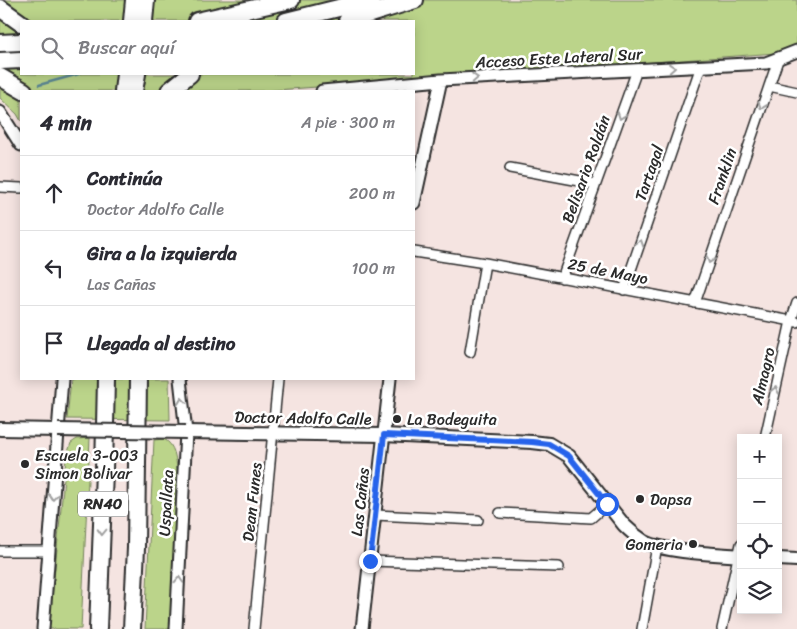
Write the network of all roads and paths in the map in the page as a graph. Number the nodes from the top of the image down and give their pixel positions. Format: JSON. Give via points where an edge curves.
{"nodes":[{"id":1,"x":291,"y":0,"type":"edge"},
{"id":2,"x":370,"y":0,"type":"edge"},
{"id":3,"x":415,"y":0,"type":"edge"},
{"id":4,"x":139,"y":5,"type":"edge"},
{"id":5,"x":0,"y":8,"type":"edge"},
{"id":6,"x":144,"y":20,"type":"edge"},
{"id":7,"x":201,"y":20,"type":"edge"},
{"id":8,"x":290,"y":20,"type":"edge"},
{"id":9,"x":350,"y":20,"type":"edge"},
{"id":10,"x":20,"y":22,"type":"edge"},
{"id":11,"x":20,"y":42,"type":"edge"},
{"id":12,"x":0,"y":43,"type":"edge"},
{"id":13,"x":797,"y":51,"type":"edge"},
{"id":14,"x":20,"y":60,"type":"edge"},
{"id":15,"x":778,"y":60,"type":"junction"},
{"id":16,"x":0,"y":61,"type":"edge"},
{"id":17,"x":701,"y":66,"type":"junction"},
{"id":18,"x":637,"y":70,"type":"junction"},
{"id":19,"x":189,"y":75,"type":"edge"},
{"id":20,"x":0,"y":77,"type":"edge"},
{"id":21,"x":441,"y":80,"type":"junction"},
{"id":22,"x":769,"y":86,"type":"junction"},
{"id":23,"x":22,"y":90,"type":"edge"},
{"id":24,"x":171,"y":90,"type":"edge"},
{"id":25,"x":333,"y":90,"type":"edge"},
{"id":26,"x":797,"y":92,"type":"edge"},
{"id":27,"x":0,"y":112,"type":"edge"},
{"id":28,"x":20,"y":143,"type":"edge"},
{"id":29,"x":510,"y":168,"type":"dead end"},
{"id":30,"x":596,"y":184,"type":"junction"},
{"id":31,"x":0,"y":187,"type":"edge"},
{"id":32,"x":20,"y":188,"type":"edge"},
{"id":33,"x":415,"y":198,"type":"edge"},
{"id":34,"x":415,"y":252,"type":"edge"},
{"id":35,"x":485,"y":263,"type":"junction"},
{"id":36,"x":562,"y":278,"type":"junction"},
{"id":37,"x":624,"y":290,"type":"junction"},
{"id":38,"x":695,"y":303,"type":"junction"},
{"id":39,"x":797,"y":303,"type":"edge"},
{"id":40,"x":794,"y":322,"type":"edge"},
{"id":41,"x":470,"y":352,"type":"dead end"},
{"id":42,"x":62,"y":380,"type":"edge"},
{"id":43,"x":106,"y":380,"type":"edge"},
{"id":44,"x":138,"y":380,"type":"edge"},
{"id":45,"x":180,"y":380,"type":"edge"},
{"id":46,"x":278,"y":380,"type":"edge"},
{"id":47,"x":390,"y":380,"type":"edge"},
{"id":48,"x":0,"y":430,"type":"edge"},
{"id":49,"x":58,"y":430,"type":"junction"},
{"id":50,"x":186,"y":432,"type":"junction"},
{"id":51,"x":274,"y":434,"type":"junction"},
{"id":52,"x":766,"y":434,"type":"edge"},
{"id":53,"x":384,"y":435,"type":"junction"},
{"id":54,"x":607,"y":504,"type":"junction"},
{"id":55,"x":500,"y":513,"type":"dead end"},
{"id":56,"x":375,"y":515,"type":"junction"},
{"id":57,"x":478,"y":520,"type":"dead end"},
{"id":58,"x":657,"y":546,"type":"junction"},
{"id":59,"x":49,"y":550,"type":"junction"},
{"id":60,"x":0,"y":551,"type":"edge"},
{"id":61,"x":737,"y":552,"type":"edge"},
{"id":62,"x":782,"y":559,"type":"edge"},
{"id":63,"x":797,"y":560,"type":"edge"},
{"id":64,"x":370,"y":561,"type":"junction"},
{"id":65,"x":737,"y":565,"type":"edge"},
{"id":66,"x":559,"y":567,"type":"dead end"},
{"id":67,"x":43,"y":629,"type":"edge"},
{"id":68,"x":96,"y":629,"type":"edge"},
{"id":69,"x":132,"y":629,"type":"edge"},
{"id":70,"x":176,"y":629,"type":"edge"},
{"id":71,"x":254,"y":629,"type":"edge"},
{"id":72,"x":362,"y":629,"type":"edge"},
{"id":73,"x":642,"y":629,"type":"edge"},
{"id":74,"x":722,"y":629,"type":"edge"}],
"edges":[{"from":1,"to":7,"type":"highway"},
{"from":2,"to":8,"type":"highway"},
{"from":3,"to":9,"type":"highway"},
{"from":4,"to":6,"type":"highway"},
{"from":5,"to":10,"type":"highway"},
{"from":11,"to":12,"type":"highway"},
{"from":13,"to":15,"type":"street","name":"Acceso Este Lateral Sur"},
{"from":14,"to":16,"type":"highway"},
{"from":15,"to":17,"type":"street","name":"Acceso Este Lateral Sur"},
{"from":15,"to":22,"type":"street","name":"Franklin"},
{"from":18,"to":17,"type":"street","name":"Acceso Este Lateral Sur","one_way":true},
{"from":37,"to":17,"type":"street","name":"Tartagal","one_way":true},
{"from":21,"to":18,"type":"street","name":"Acceso Este Lateral Sur","one_way":true},
{"from":18,"to":30,"type":"street","name":"Belisario Roldán","one_way":true},
{"from":19,"to":24,"type":"highway"},
{"from":20,"to":23,"type":"highway"},
{"from":21,"to":25,"type":"street","name":"Acceso Este Lateral Sur"},
{"from":21,"to":33,"type":"street"},
{"from":22,"to":26,"type":"street"},
{"from":22,"to":38,"type":"street","name":"Franklin","one_way":true},
{"from":27,"to":28,"type":"street"},
{"from":29,"to":30,"type":"street"},
{"from":30,"to":36,"type":"street","name":"Belisario Roldán"},
{"from":31,"to":32,"type":"street"},
{"from":34,"to":35,"type":"street","name":"25 de Mayo"},
{"from":35,"to":36,"type":"street","name":"25 de Mayo"},
{"from":35,"to":41,"type":"street"},
{"from":36,"to":37,"type":"street","name":"25 de Mayo"},
{"from":37,"to":38,"type":"street","name":"25 de Mayo"},
{"from":38,"to":40,"type":"street","name":"25 de Mayo"},
{"from":39,"to":40,"type":"street","name":"Almagro"},
{"from":52,"to":40,"type":"street","name":"Almagro","one_way":true},
{"from":42,"to":49,"type":"street"},
{"from":43,"to":68,"type":"highway","number":"RN40","one_way":true},
{"from":44,"to":69,"type":"highway","number":"RN40"},
{"from":50,"to":45,"type":"street","name":"Uspallata","one_way":true},
{"from":46,"to":51,"type":"street","name":"Dean Funes"},
{"from":47,"to":53,"type":"street","name":"Las Cañas"},
{"from":48,"to":49,"type":"main road","name":"Doctor Adolfo Calle"},
{"from":49,"to":50,"type":"main road","name":"Doctor Adolfo Calle","bridge":true},
{"from":49,"to":59,"type":"street","one_way":true},
{"from":50,"to":51,"type":"main road","name":"Doctor Adolfo Calle"},
{"from":70,"to":50,"type":"street","name":"Uspallata","one_way":true},
{"from":51,"to":53,"type":"main road","name":"Doctor Adolfo Calle"},
{"from":51,"to":71,"type":"street","name":"Dean Funes"},
{"from":53,"to":54,"type":"main road","name":"Doctor Adolfo Calle","via":[[549,444],[569,456]]},
{"from":53,"to":56,"type":"street","name":"Las Cañas"},
{"from":54,"to":55,"type":"street","via":[[591,518]]},
{"from":54,"to":58,"type":"main road","name":"Doctor Adolfo Calle","via":[[633,534]]},
{"from":56,"to":57,"type":"street"},
{"from":56,"to":64,"type":"street","name":"Las Cañas"},
{"from":58,"to":61,"type":"main road","name":"Doctor Adolfo Calle"},
{"from":58,"to":73,"type":"street"},
{"from":59,"to":60,"type":"street"},
{"from":59,"to":67,"type":"street"},
{"from":62,"to":63,"type":"main road"},
{"from":64,"to":66,"type":"street"},
{"from":64,"to":72,"type":"street","name":"Las Cañas"},
{"from":65,"to":74,"type":"street"}]}
